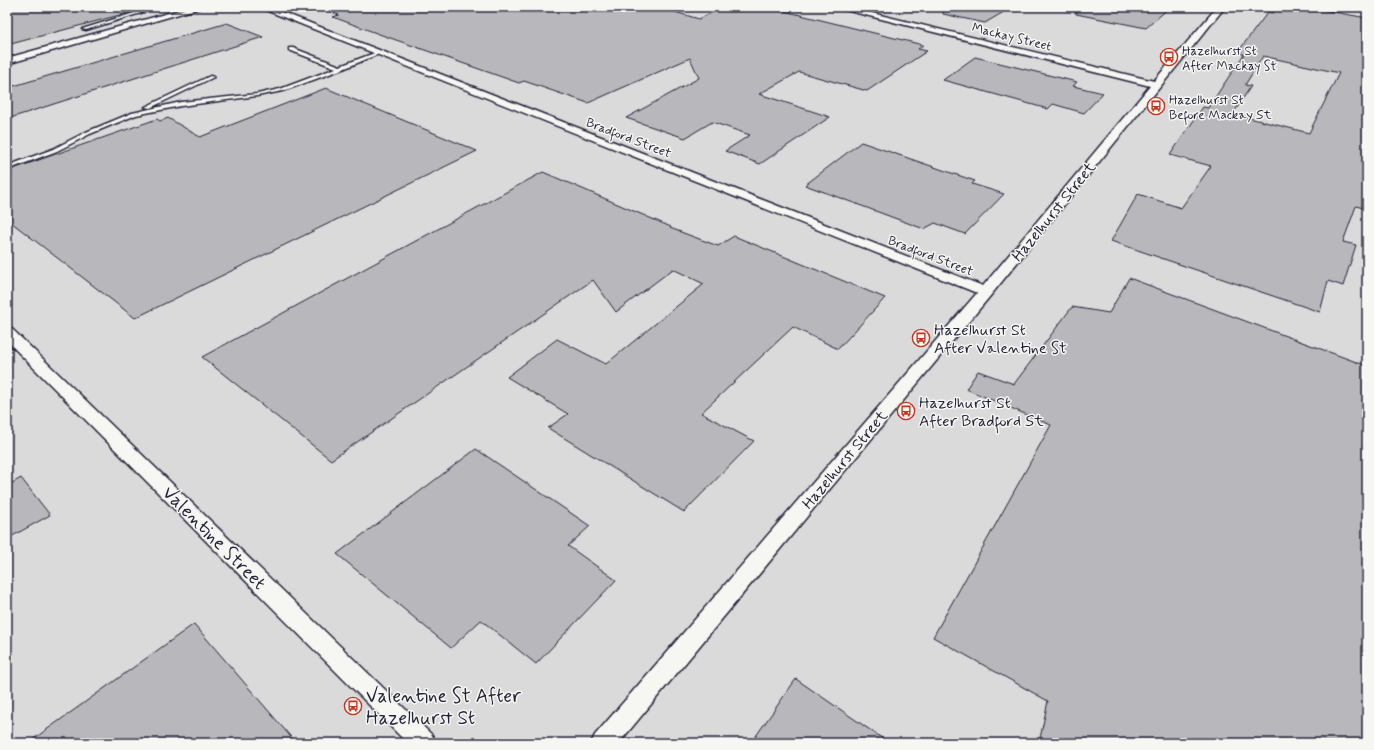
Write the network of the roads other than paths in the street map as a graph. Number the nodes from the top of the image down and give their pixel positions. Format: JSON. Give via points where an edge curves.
{"nodes":[{"id":1,"x":158,"y":7,"type":"edge"},
{"id":2,"x":199,"y":7,"type":"edge"},
{"id":3,"x":262,"y":7,"type":"edge"},
{"id":4,"x":837,"y":7,"type":"edge"},
{"id":5,"x":1220,"y":7,"type":"edge"},
{"id":6,"x":139,"y":13,"type":"junction"},
{"id":7,"x":150,"y":21,"type":"junction"},
{"id":8,"x":84,"y":29,"type":"dead end"},
{"id":9,"x":291,"y":49,"type":"dead end"},
{"id":10,"x":380,"y":53,"type":"junction"},
{"id":11,"x":7,"y":61,"type":"edge"},
{"id":12,"x":341,"y":68,"type":"junction"},
{"id":13,"x":212,"y":77,"type":"dead end"},
{"id":14,"x":1157,"y":85,"type":"junction"},
{"id":15,"x":134,"y":114,"type":"junction"},
{"id":16,"x":7,"y":168,"type":"edge"},
{"id":17,"x":986,"y":292,"type":"junction"},
{"id":18,"x":7,"y":332,"type":"edge"},
{"id":19,"x":424,"y":743,"type":"edge"},
{"id":20,"x":603,"y":743,"type":"edge"}],
"edges":[{"from":1,"to":6,"type":"lane"},
{"from":2,"to":7,"type":"street"},
{"from":3,"to":10,"type":"street","name":"Bradford Street"},
{"from":4,"to":14,"type":"street","name":"Mackay Street"},
{"from":5,"to":14,"type":"street","name":"Hazelhurst Street"},
{"from":6,"to":7,"type":"lane"},
{"from":6,"to":8,"type":"lane"},
{"from":7,"to":11,"type":"street"},
{"from":9,"to":12,"type":"lane"},
{"from":10,"to":12,"type":"lane"},
{"from":10,"to":17,"type":"street","name":"Bradford Street"},
{"from":12,"to":15,"type":"lane","via":[[280,90],[181,104]]},
{"from":13,"to":15,"type":"lane"},
{"from":14,"to":17,"type":"street","name":"Hazelhurst Street"},
{"from":15,"to":16,"type":"lane","via":[[55,150]]},
{"from":17,"to":20,"type":"street","name":"Hazelhurst Street"},
{"from":18,"to":19,"type":"street","name":"Valentine Street"}]}
